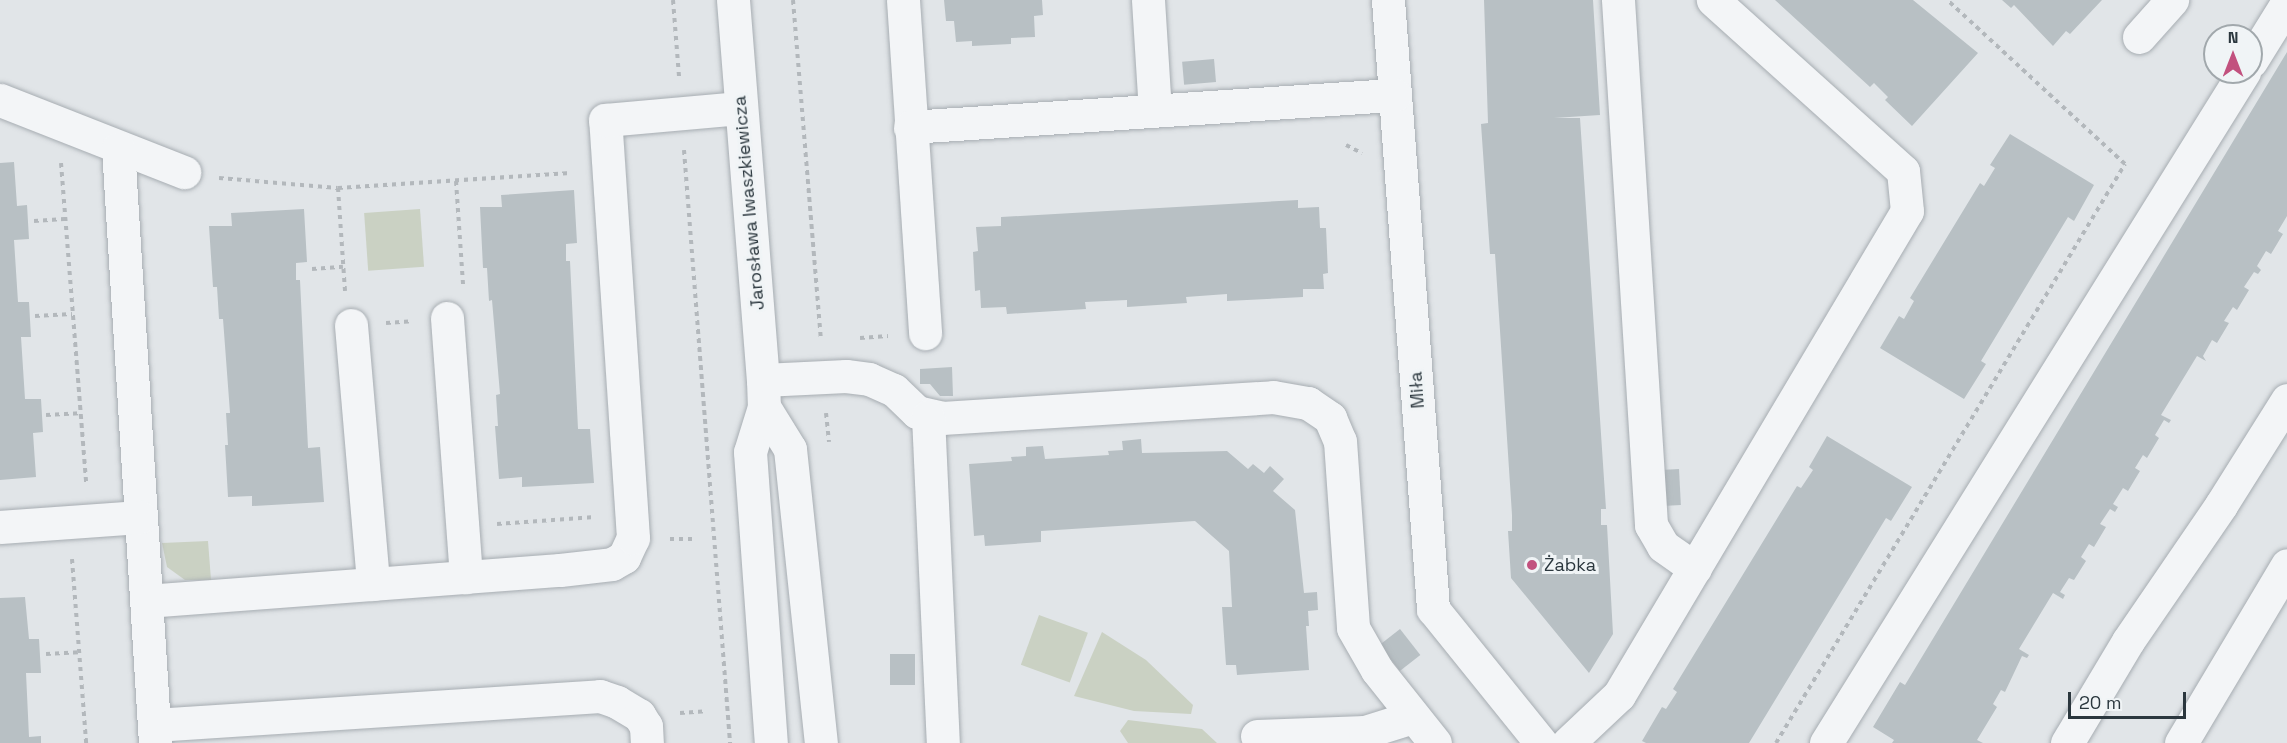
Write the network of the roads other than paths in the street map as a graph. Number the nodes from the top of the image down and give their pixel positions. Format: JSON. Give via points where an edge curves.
{"nodes":[{"id":1,"x":733,"y":0,"type":"edge"},
{"id":2,"x":903,"y":0,"type":"edge"},
{"id":3,"x":1148,"y":0,"type":"edge"},
{"id":4,"x":1388,"y":0,"type":"edge"},
{"id":5,"x":1618,"y":0,"type":"edge"},
{"id":6,"x":1713,"y":0,"type":"edge"},
{"id":7,"x":2172,"y":0,"type":"edge"},
{"id":8,"x":2287,"y":3,"type":"edge"},
{"id":9,"x":2139,"y":37,"type":"dead end"},
{"id":10,"x":2263,"y":42,"type":"edge"},
{"id":11,"x":2237,"y":84,"type":"edge"},
{"id":12,"x":1395,"y":95,"type":"junction"},
{"id":13,"x":0,"y":100,"type":"edge"},
{"id":14,"x":740,"y":108,"type":"junction"},
{"id":15,"x":1155,"y":110,"type":"junction"},
{"id":16,"x":910,"y":127,"type":"junction"},
{"id":17,"x":118,"y":148,"type":"junction"},
{"id":18,"x":184,"y":172,"type":"road end"},
{"id":19,"x":455,"y":306,"type":"road end"},
{"id":20,"x":351,"y":325,"type":"road end"},
{"id":21,"x":925,"y":333,"type":"road end"},
{"id":22,"x":764,"y":394,"type":"junction"},
{"id":23,"x":2287,"y":400,"type":"edge"},
{"id":24,"x":927,"y":416,"type":"junction"},
{"id":25,"x":141,"y":517,"type":"junction"},
{"id":26,"x":0,"y":527,"type":"edge"},
{"id":27,"x":2287,"y":565,"type":"edge"},
{"id":28,"x":1695,"y":568,"type":"junction"},
{"id":29,"x":466,"y":577,"type":"junction"},
{"id":30,"x":373,"y":584,"type":"junction"},
{"id":31,"x":146,"y":601,"type":"junction"},
{"id":32,"x":1413,"y":717,"type":"junction"},
{"id":33,"x":154,"y":734,"type":"edge"},
{"id":34,"x":1257,"y":736,"type":"dead end"},
{"id":35,"x":647,"y":743,"type":"edge"},
{"id":36,"x":771,"y":743,"type":"edge"},
{"id":37,"x":821,"y":743,"type":"edge"},
{"id":38,"x":943,"y":743,"type":"edge"},
{"id":39,"x":1435,"y":743,"type":"edge"},
{"id":40,"x":1541,"y":743,"type":"edge"},
{"id":41,"x":1568,"y":743,"type":"edge"},
{"id":42,"x":1826,"y":743,"type":"edge"},
{"id":43,"x":2067,"y":743,"type":"edge"},
{"id":44,"x":2181,"y":743,"type":"edge"}],
"edges":[{"from":1,"to":14,"type":"street","name":"Jarosława Iwaszkiewicza"},
{"from":2,"to":16,"type":"street"},
{"from":3,"to":15,"type":"street"},
{"from":4,"to":12,"type":"street","name":"Miła"},
{"from":5,"to":28,"type":"street","via":[[1651,525],[1663,546]]},
{"from":6,"to":28,"type":"street","via":[[1903,171],[1909,198],[1900,227],[1854,297]]},
{"from":7,"to":9,"type":"street"},
{"from":8,"to":10,"type":"street"},
{"from":11,"to":42,"type":"street"},
{"from":12,"to":15,"type":"street"},
{"from":12,"to":40,"type":"street","name":"Miła","via":[[1433,609]]},
{"from":13,"to":17,"type":"street"},
{"from":14,"to":22,"type":"street","name":"Jarosława Iwaszkiewicza"},
{"from":14,"to":29,"type":"street","via":[[605,120],[633,538],[630,549],[612,564]]},
{"from":15,"to":16,"type":"street"},
{"from":16,"to":21,"type":"street"},
{"from":17,"to":18,"type":"street"},
{"from":17,"to":25,"type":"street"},
{"from":19,"to":29,"type":"street"},
{"from":20,"to":30,"type":"street"},
{"from":22,"to":24,"type":"street","via":[[846,376],[869,379],[888,387]]},
{"from":22,"to":36,"type":"street","name":"Jarosława Iwaszkiewicza","via":[[750,452]]},
{"from":22,"to":37,"type":"street","name":"Jarosława Iwaszkiewicza","via":[[790,449]]},
{"from":23,"to":43,"type":"street","via":[[2222,505],[2127,641]]},
{"from":24,"to":32,"type":"street","via":[[959,418],[1273,397],[1308,403],[1321,411],[1330,418],[1342,455],[1353,628],[1377,670]]},
{"from":24,"to":38,"type":"street"},
{"from":25,"to":26,"type":"street"},
{"from":25,"to":31,"type":"street"},
{"from":27,"to":44,"type":"street"},
{"from":28,"to":41,"type":"street","via":[[1619,695]]},
{"from":29,"to":30,"type":"street"},
{"from":30,"to":31,"type":"street"},
{"from":31,"to":33,"type":"street"},
{"from":32,"to":34,"type":"street","via":[[1365,732]]},
{"from":32,"to":39,"type":"street"},
{"from":33,"to":35,"type":"street","via":[[600,696],[639,715],[646,726]]}]}
